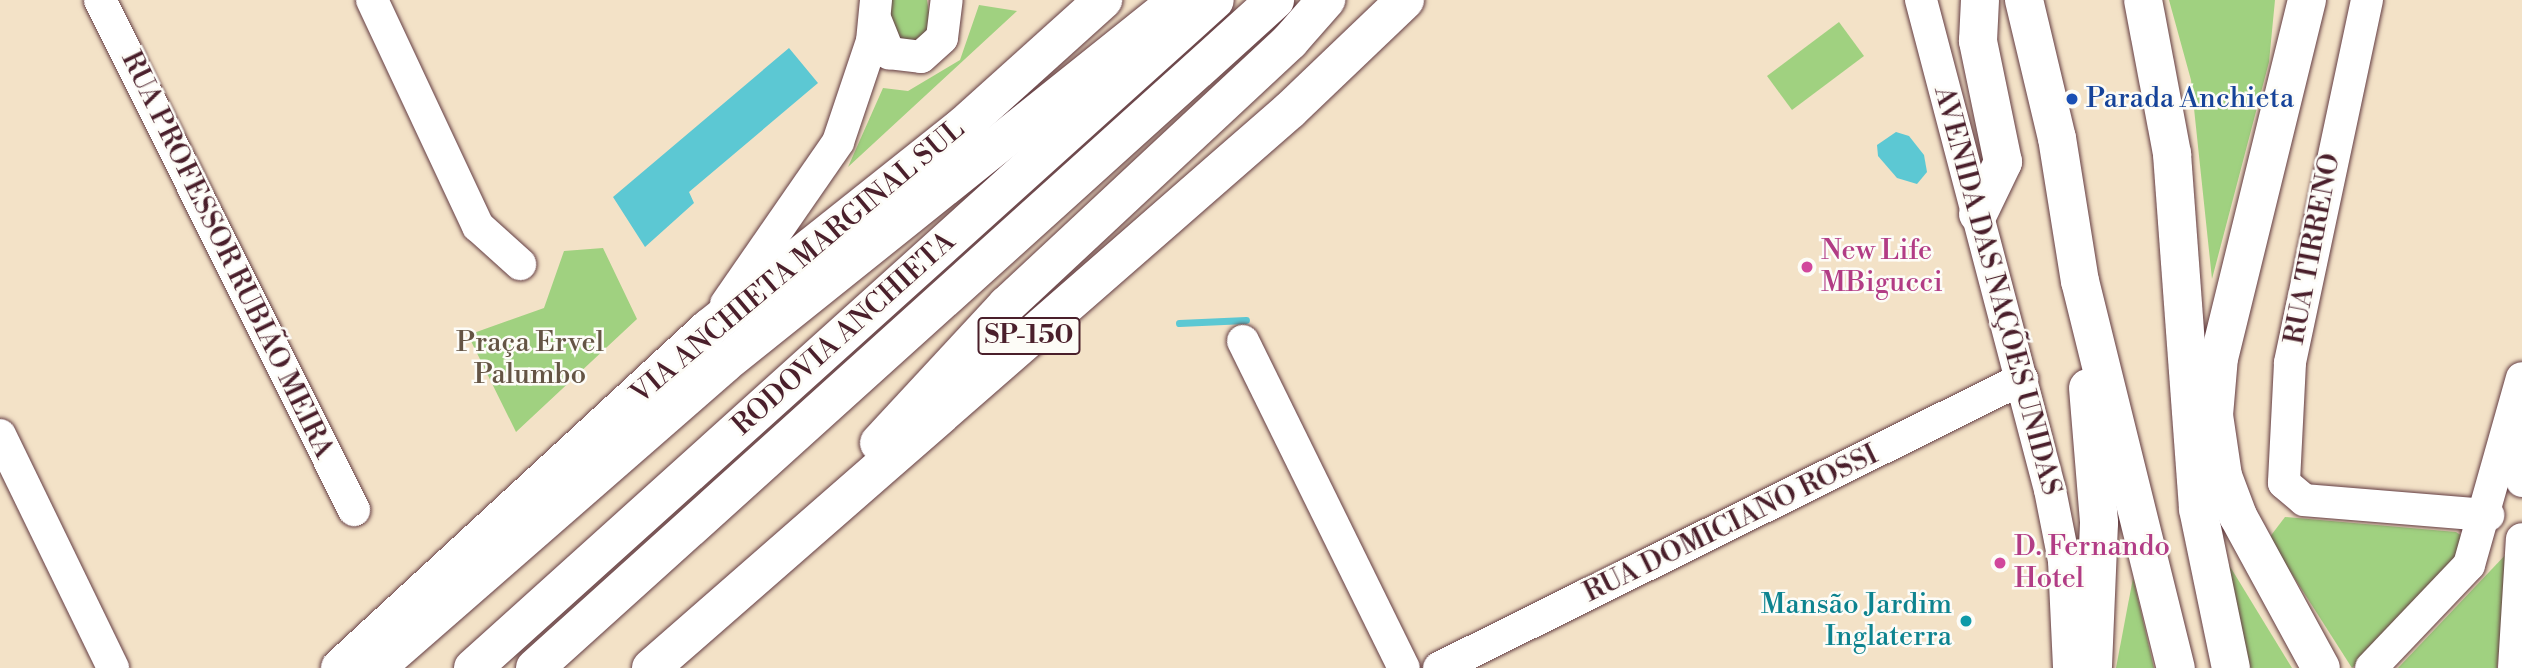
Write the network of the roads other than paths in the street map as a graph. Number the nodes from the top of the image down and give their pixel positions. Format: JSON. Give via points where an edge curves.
{"nodes":[{"id":1,"x":100,"y":0,"type":"edge"},
{"id":2,"x":372,"y":0,"type":"edge"},
{"id":3,"x":947,"y":0,"type":"edge"},
{"id":4,"x":1070,"y":0,"type":"edge"},
{"id":5,"x":1103,"y":0,"type":"edge"},
{"id":6,"x":1178,"y":0,"type":"edge"},
{"id":7,"x":1215,"y":0,"type":"edge"},
{"id":8,"x":1275,"y":0,"type":"edge"},
{"id":9,"x":1326,"y":0,"type":"edge"},
{"id":10,"x":1405,"y":0,"type":"edge"},
{"id":11,"x":1921,"y":0,"type":"edge"},
{"id":12,"x":1980,"y":0,"type":"edge"},
{"id":13,"x":2006,"y":0,"type":"edge"},
{"id":14,"x":2024,"y":0,"type":"edge"},
{"id":15,"x":2143,"y":0,"type":"edge"},
{"id":16,"x":2294,"y":0,"type":"edge"},
{"id":17,"x":2307,"y":0,"type":"edge"},
{"id":18,"x":2367,"y":0,"type":"edge"},
{"id":19,"x":876,"y":11,"type":"edge"},
{"id":20,"x":2296,"y":45,"type":"junction"},
{"id":21,"x":962,"y":127,"type":"junction"},
{"id":22,"x":2057,"y":138,"type":"junction"},
{"id":23,"x":1978,"y":215,"type":"junction"},
{"id":24,"x":520,"y":264,"type":"dead end"},
{"id":25,"x":2080,"y":281,"type":"junction"},
{"id":26,"x":709,"y":328,"type":"junction"},
{"id":27,"x":1242,"y":341,"type":"dead end"},
{"id":28,"x":2022,"y":379,"type":"junction"},
{"id":29,"x":2521,"y":385,"type":"edge"},
{"id":30,"x":0,"y":435,"type":"edge"},
{"id":31,"x":866,"y":477,"type":"junction"},
{"id":32,"x":2522,"y":481,"type":"edge"},
{"id":33,"x":354,"y":510,"type":"dead end"},
{"id":34,"x":2488,"y":515,"type":"junction"},
{"id":35,"x":2522,"y":539,"type":"edge"},
{"id":36,"x":113,"y":668,"type":"edge"},
{"id":37,"x":340,"y":668,"type":"edge"},
{"id":38,"x":376,"y":668,"type":"edge"},
{"id":39,"x":473,"y":668,"type":"edge"},
{"id":40,"x":535,"y":668,"type":"edge"},
{"id":41,"x":651,"y":668,"type":"edge"},
{"id":42,"x":1404,"y":668,"type":"edge"},
{"id":43,"x":1438,"y":668,"type":"edge"},
{"id":44,"x":2069,"y":668,"type":"edge"},
{"id":45,"x":2093,"y":668,"type":"edge"},
{"id":46,"x":2176,"y":668,"type":"edge"},
{"id":47,"x":2231,"y":668,"type":"edge"},
{"id":48,"x":2321,"y":668,"type":"edge"},
{"id":49,"x":2371,"y":668,"type":"edge"},
{"id":50,"x":2514,"y":668,"type":"edge"}],
"edges":[{"from":1,"to":33,"type":"street","name":"RUA PROFESSOR RUBIÃO MEIRA"},
{"from":2,"to":24,"type":"street","via":[[478,226]]},
{"from":3,"to":19,"type":"street","via":[[942,38],[920,57],[889,53]]},
{"from":4,"to":21,"type":"main road","via":[[988,81]]},
{"from":5,"to":21,"type":"main road","name":"VIA ANCHIETA MARGINAL SUL"},
{"from":6,"to":38,"type":"main road","via":[[724,363]]},
{"from":7,"to":39,"type":"main road","name":"RODOVIA ANCHIETA"},
{"from":8,"to":40,"type":"main road","name":"RODOVIA ANCHIETA","number":"SP-150"},
{"from":9,"to":31,"type":"main road","via":[[1290,41],[1007,305],[887,427]]},
{"from":10,"to":31,"type":"main road","number":"SP-150","via":[[1290,110]]},
{"from":11,"to":23,"type":"street","name":"AVENIDA DAS NAÇÕES UNIDAS"},
{"from":12,"to":23,"type":"main road","via":[[1978,41],[2003,162]]},
{"from":13,"to":22,"type":"main road"},
{"from":14,"to":22,"type":"main road"},
{"from":15,"to":47,"type":"main road","via":[[2172,154],[2182,359],[2207,561]]},
{"from":16,"to":20,"type":"main road"},
{"from":17,"to":20,"type":"main road"},
{"from":18,"to":34,"type":"street","name":"RUA TIRRENO","via":[[2290,363],[2282,471],[2296,497]]},
{"from":19,"to":26,"type":"street","via":[[838,142]]},
{"from":20,"to":48,"type":"main road","via":[[2214,396],[2223,475],[2276,593]]},
{"from":21,"to":26,"type":"main road","name":"VIA ANCHIETA MARGINAL SUL"},
{"from":22,"to":25,"type":"main road"},
{"from":23,"to":28,"type":"street","name":"AVENIDA DAS NAÇÕES UNIDAS"},
{"from":25,"to":45,"type":"main road","name":"AVENIDA DAS NAÇÕES UNIDAS","via":[[2099,523]]},
{"from":25,"to":46,"type":"main road"},
{"from":26,"to":37,"type":"main road","name":"VIA ANCHIETA MARGINAL SUL"},
{"from":27,"to":42,"type":"street"},
{"from":28,"to":43,"type":"street","name":"RUA DOMICIANO ROSSI"},
{"from":28,"to":44,"type":"street","name":"AVENIDA DAS NAÇÕES UNIDAS","via":[[2064,561]]},
{"from":29,"to":32,"type":"street"},
{"from":29,"to":34,"type":"street"},
{"from":30,"to":36,"type":"street"},
{"from":31,"to":41,"type":"main road","number":"SP-150"},
{"from":34,"to":49,"type":"street","via":[[2459,580]]},
{"from":35,"to":50,"type":"street"}]}
